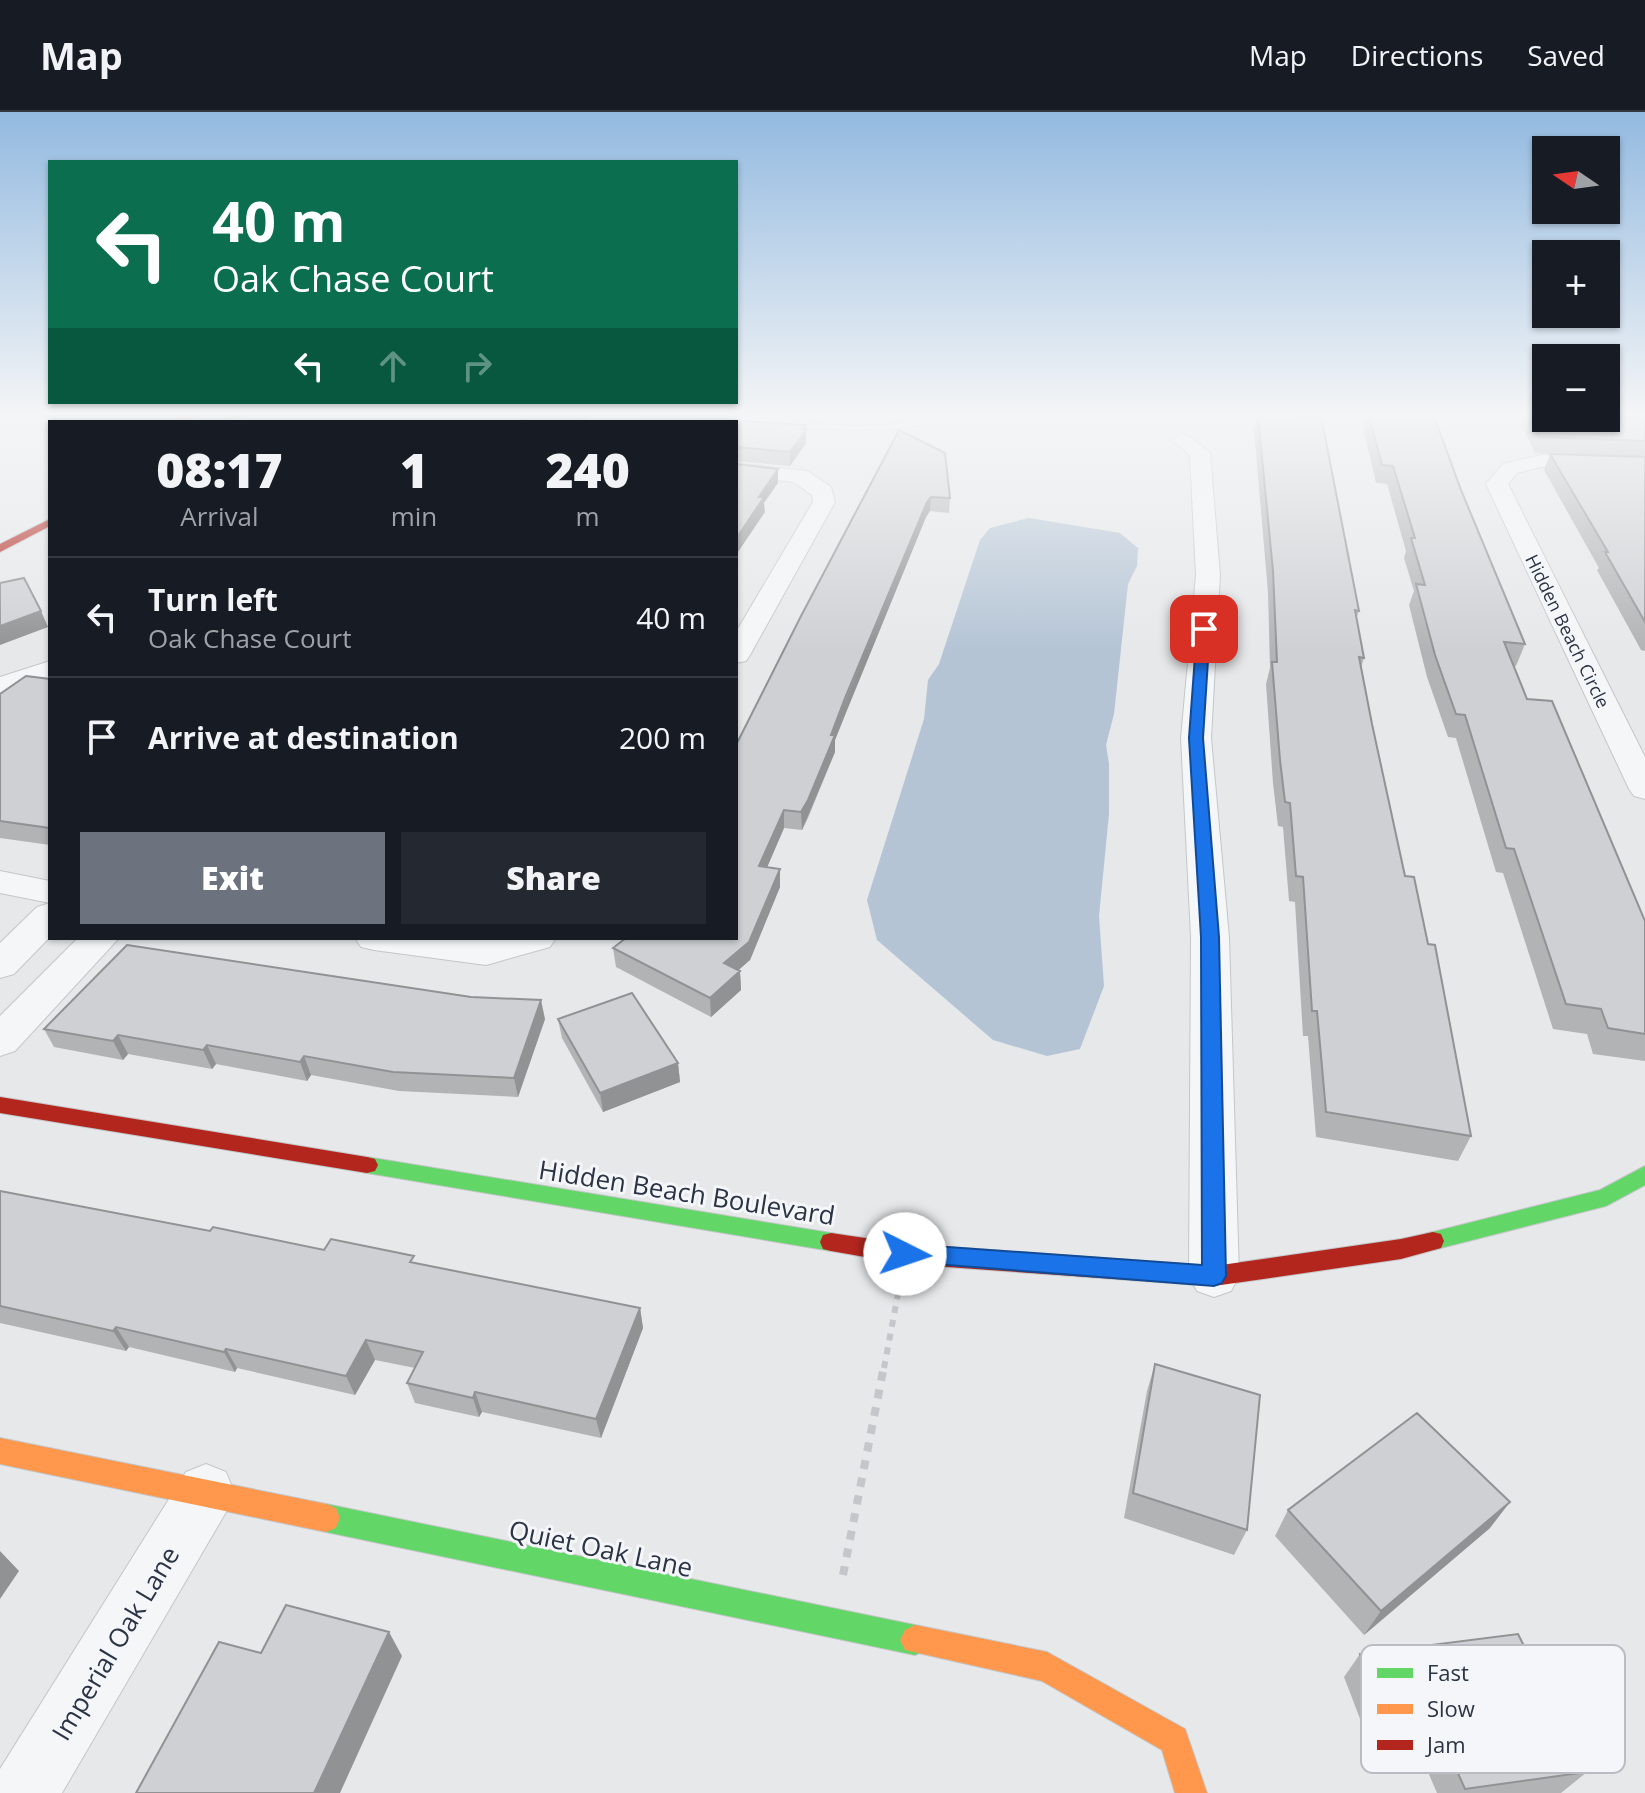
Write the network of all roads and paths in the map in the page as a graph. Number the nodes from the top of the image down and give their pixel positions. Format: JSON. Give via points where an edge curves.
{"nodes":[{"id":1,"x":823,"y":494,"type":"edge"},
{"id":2,"x":1203,"y":494,"type":"edge"},
{"id":3,"x":1502,"y":494,"type":"edge"},
{"id":4,"x":48,"y":523,"type":"edge"},
{"id":5,"x":0,"y":549,"type":"edge"},
{"id":6,"x":738,"y":652,"type":"edge"},
{"id":7,"x":48,"y":670,"type":"edge"},
{"id":8,"x":0,"y":687,"type":"edge"},
{"id":9,"x":1645,"y":789,"type":"edge"},
{"id":10,"x":0,"y":882,"type":"edge"},
{"id":11,"x":48,"y":892,"type":"edge"},
{"id":12,"x":48,"y":917,"type":"edge"},
{"id":13,"x":98,"y":940,"type":"edge"},
{"id":14,"x":389,"y":940,"type":"edge"},
{"id":15,"x":530,"y":940,"type":"edge"},
{"id":16,"x":0,"y":965,"type":"edge"},
{"id":17,"x":0,"y":982,"type":"edge"},
{"id":18,"x":50,"y":990,"type":"junction"},
{"id":19,"x":0,"y":1041,"type":"edge"},
{"id":20,"x":0,"y":1105,"type":"edge"},
{"id":21,"x":1645,"y":1175,"type":"edge"},
{"id":22,"x":905,"y":1254,"type":"junction"},
{"id":23,"x":1214,"y":1276,"type":"junction"},
{"id":24,"x":0,"y":1451,"type":"edge"},
{"id":25,"x":206,"y":1492,"type":"junction"},
{"id":26,"x":834,"y":1623,"type":"junction"},
{"id":27,"x":24,"y":1793,"type":"edge"},
{"id":28,"x":1191,"y":1793,"type":"edge"}],
"edges":[{"from":1,"to":6,"type":"street","via":[[824,502]]},
{"from":2,"to":23,"type":"street","via":[[1208,575],[1196,738],[1210,937]]},
{"from":3,"to":9,"type":"street","name":"Hidden Beach Circle"},
{"from":4,"to":5,"type":"street"},
{"from":7,"to":8,"type":"street"},
{"from":10,"to":11,"type":"street"},
{"from":12,"to":16,"type":"street"},
{"from":13,"to":18,"type":"street"},
{"from":14,"to":15,"type":"street","via":[[486,953]]},
{"from":17,"to":18,"type":"street"},
{"from":18,"to":19,"type":"street"},
{"from":20,"to":22,"type":"street","name":"Hidden Beach Boulevard"},
{"from":21,"to":23,"type":"street","name":"Hidden Beach Boulevard","via":[[1606,1197],[1401,1249]]},
{"from":22,"to":23,"type":"street","name":"Hidden Beach Boulevard"},
{"from":22,"to":26,"type":"path"},
{"from":24,"to":25,"type":"street","name":"Quiet Oak Lane"},
{"from":25,"to":26,"type":"street","name":"Quiet Oak Lane"},
{"from":25,"to":27,"type":"street","name":"Imperial Oak Lane"},
{"from":26,"to":28,"type":"street","name":"Quiet Oak Lane","via":[[1047,1667],[1174,1740]]}]}
